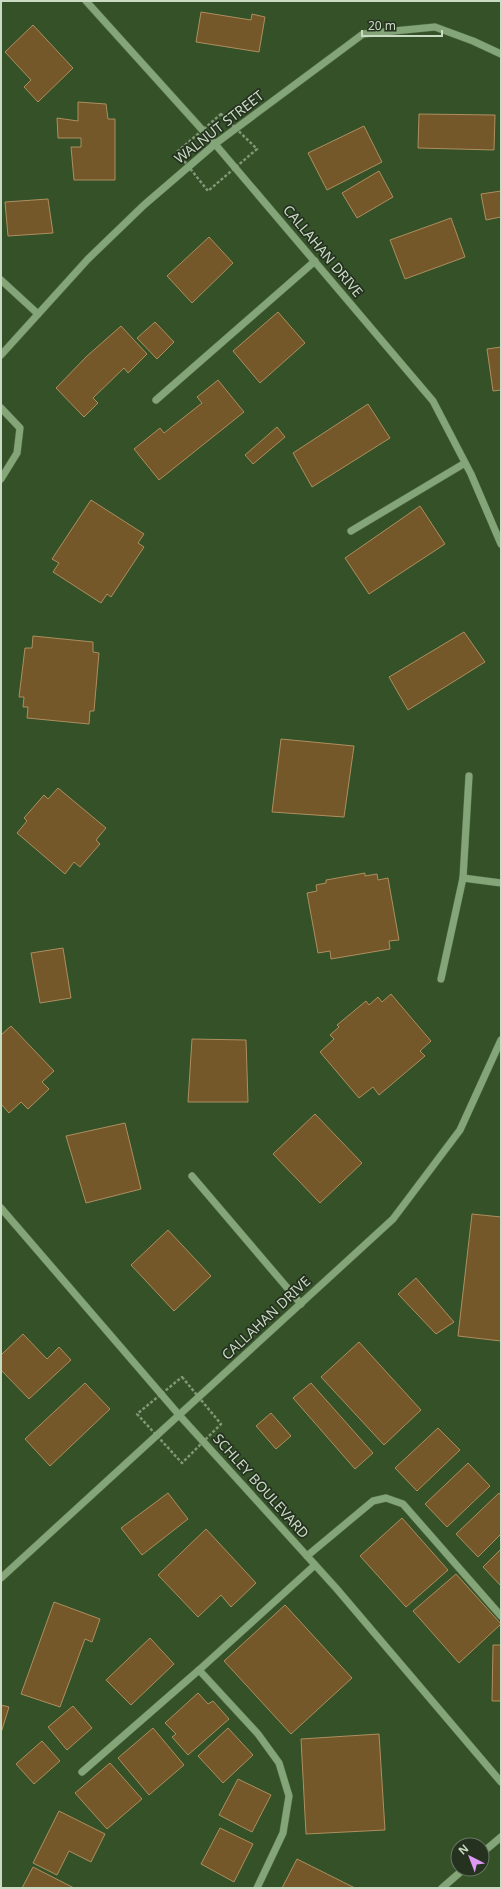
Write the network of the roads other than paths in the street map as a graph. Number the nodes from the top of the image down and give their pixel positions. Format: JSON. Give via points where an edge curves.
{"nodes":[{"id":1,"x":86,"y":1,"type":"edge"},
{"id":2,"x":501,"y":54,"type":"edge"},
{"id":3,"x":215,"y":144,"type":"junction"},
{"id":4,"x":314,"y":262,"type":"junction"},
{"id":5,"x":1,"y":280,"type":"edge"},
{"id":6,"x":38,"y":314,"type":"junction"},
{"id":7,"x":1,"y":355,"type":"edge"},
{"id":8,"x":156,"y":400,"type":"dead end"},
{"id":9,"x":1,"y":408,"type":"edge"},
{"id":10,"x":465,"y":463,"type":"junction"},
{"id":11,"x":1,"y":479,"type":"edge"},
{"id":12,"x":351,"y":531,"type":"dead end"},
{"id":13,"x":501,"y":544,"type":"edge"},
{"id":14,"x":469,"y":776,"type":"dead end"},
{"id":15,"x":463,"y":878,"type":"junction"},
{"id":16,"x":501,"y":883,"type":"edge"},
{"id":17,"x":441,"y":979,"type":"dead end"},
{"id":18,"x":501,"y":1040,"type":"edge"},
{"id":19,"x":192,"y":1176,"type":"dead end"},
{"id":20,"x":1,"y":1208,"type":"edge"},
{"id":21,"x":301,"y":1304,"type":"junction"},
{"id":22,"x":180,"y":1416,"type":"junction"},
{"id":23,"x":307,"y":1556,"type":"junction"},
{"id":24,"x":315,"y":1565,"type":"junction"},
{"id":25,"x":1,"y":1578,"type":"edge"},
{"id":26,"x":501,"y":1616,"type":"edge"},
{"id":27,"x":200,"y":1670,"type":"junction"},
{"id":28,"x":82,"y":1772,"type":"dead end"},
{"id":29,"x":501,"y":1782,"type":"edge"},
{"id":30,"x":501,"y":1836,"type":"edge"},
{"id":31,"x":490,"y":1846,"type":"edge"},
{"id":32,"x":455,"y":1877,"type":"edge"},
{"id":33,"x":256,"y":1888,"type":"edge"},
{"id":34,"x":442,"y":1888,"type":"edge"}],
"edges":[{"from":1,"to":3,"type":"street","name":"CALLAHAN DRIVE"},
{"from":2,"to":3,"type":"street","name":"WALNUT STREET","via":[[435,27],[363,34]]},
{"from":3,"to":4,"type":"street","name":"CALLAHAN DRIVE"},
{"from":3,"to":6,"type":"street","name":"WALNUT STREET","via":[[144,205]]},
{"from":4,"to":8,"type":"street"},
{"from":4,"to":10,"type":"street","name":"CALLAHAN DRIVE","via":[[433,401]]},
{"from":5,"to":6,"type":"street"},
{"from":6,"to":7,"type":"street","name":"WALNUT STREET"},
{"from":9,"to":11,"type":"street","via":[[20,428],[17,452]]},
{"from":10,"to":12,"type":"street"},
{"from":10,"to":13,"type":"street","name":"CALLAHAN DRIVE"},
{"from":14,"to":15,"type":"street"},
{"from":15,"to":16,"type":"street"},
{"from":15,"to":17,"type":"street"},
{"from":18,"to":21,"type":"street","name":"CALLAHAN DRIVE","via":[[460,1130],[398,1213]]},
{"from":19,"to":21,"type":"street"},
{"from":20,"to":22,"type":"street","name":"SCHLEY BOULEVARD"},
{"from":21,"to":22,"type":"street","name":"CALLAHAN DRIVE"},
{"from":22,"to":23,"type":"street","name":"SCHLEY BOULEVARD"},
{"from":22,"to":25,"type":"street","name":"CALLAHAN DRIVE"},
{"from":23,"to":24,"type":"street","name":"SCHLEY BOULEVARD"},
{"from":23,"to":26,"type":"street","via":[[373,1501],[386,1498],[403,1504]]},
{"from":24,"to":27,"type":"street"},
{"from":24,"to":29,"type":"street","name":"SCHLEY BOULEVARD"},
{"from":27,"to":28,"type":"street"},
{"from":27,"to":33,"type":"street","via":[[258,1734],[280,1763],[289,1796],[283,1833]]},
{"from":30,"to":31,"type":"street"},
{"from":32,"to":34,"type":"street"}]}
